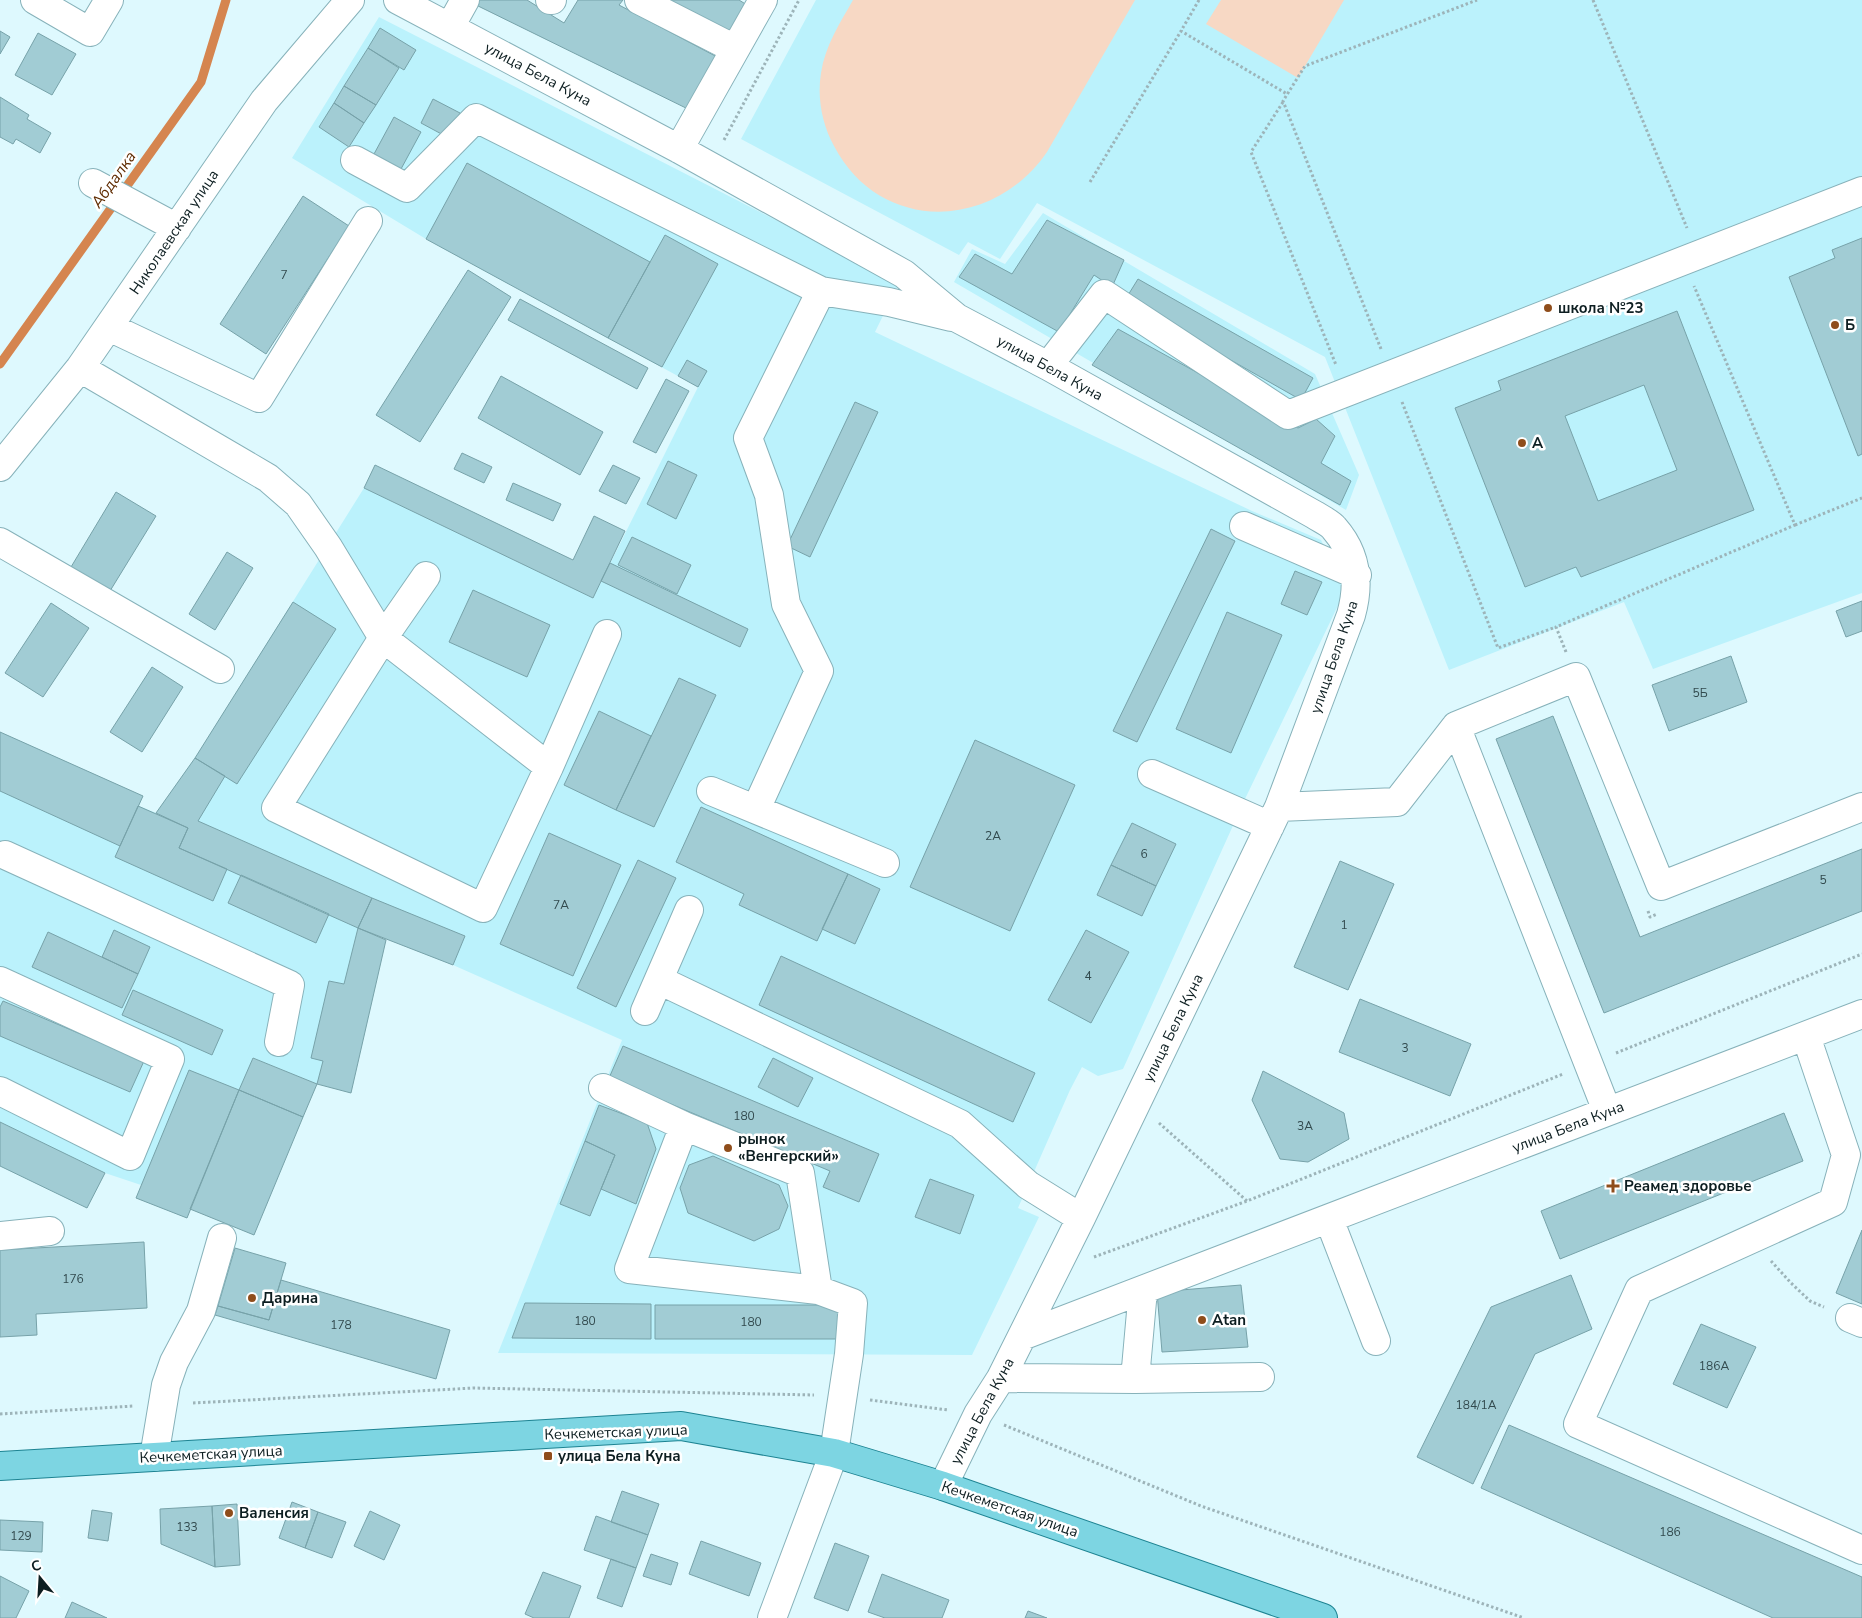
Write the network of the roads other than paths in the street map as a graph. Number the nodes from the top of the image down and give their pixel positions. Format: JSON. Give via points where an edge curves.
{"nodes":[{"id":1,"x":35,"y":0,"type":"edge"},
{"id":2,"x":109,"y":0,"type":"edge"},
{"id":3,"x":350,"y":0,"type":"edge"},
{"id":4,"x":398,"y":0,"type":"edge"},
{"id":5,"x":465,"y":0,"type":"edge"},
{"id":6,"x":639,"y":0,"type":"edge"},
{"id":7,"x":763,"y":0,"type":"edge"},
{"id":8,"x":450,"y":27,"type":"junction"},
{"id":9,"x":735,"y":50,"type":"junction"},
{"id":10,"x":678,"y":149,"type":"junction"},
{"id":11,"x":355,"y":160,"type":"dead end"},
{"id":12,"x":93,"y":183,"type":"dead end"},
{"id":13,"x":1862,"y":191,"type":"edge"},
{"id":14,"x":368,"y":221,"type":"dead end"},
{"id":15,"x":177,"y":228,"type":"junction"},
{"id":16,"x":821,"y":291,"type":"junction"},
{"id":17,"x":957,"y":318,"type":"junction"},
{"id":18,"x":109,"y":327,"type":"junction"},
{"id":19,"x":1048,"y":366,"type":"junction"},
{"id":20,"x":80,"y":368,"type":"junction"},
{"id":21,"x":0,"y":467,"type":"edge"},
{"id":22,"x":1244,"y":526,"type":"dead end"},
{"id":23,"x":0,"y":542,"type":"edge"},
{"id":24,"x":1357,"y":575,"type":"junction"},
{"id":25,"x":426,"y":576,"type":"dead end"},
{"id":26,"x":607,"y":634,"type":"dead end"},
{"id":27,"x":383,"y":638,"type":"junction"},
{"id":28,"x":220,"y":669,"type":"dead end"},
{"id":29,"x":1456,"y":726,"type":"junction"},
{"id":30,"x":549,"y":767,"type":"junction"},
{"id":31,"x":1152,"y":774,"type":"dead end"},
{"id":32,"x":711,"y":791,"type":"dead end"},
{"id":33,"x":1862,"y":807,"type":"edge"},
{"id":34,"x":756,"y":809,"type":"junction"},
{"id":35,"x":1274,"y":817,"type":"junction"},
{"id":36,"x":2,"y":854,"type":"edge"},
{"id":37,"x":885,"y":863,"type":"dead end"},
{"id":38,"x":689,"y":910,"type":"dead end"},
{"id":39,"x":659,"y":980,"type":"junction"},
{"id":40,"x":0,"y":981,"type":"edge"},
{"id":41,"x":645,"y":1011,"type":"dead end"},
{"id":42,"x":1862,"y":1014,"type":"edge"},
{"id":43,"x":1806,"y":1036,"type":"junction"},
{"id":44,"x":279,"y":1042,"type":"dead end"},
{"id":45,"x":603,"y":1088,"type":"dead end"},
{"id":46,"x":0,"y":1091,"type":"edge"},
{"id":47,"x":1607,"y":1112,"type":"junction"},
{"id":48,"x":684,"y":1126,"type":"junction"},
{"id":49,"x":1081,"y":1218,"type":"junction"},
{"id":50,"x":1329,"y":1218,"type":"junction"},
{"id":51,"x":50,"y":1231,"type":"dead end"},
{"id":52,"x":0,"y":1236,"type":"edge"},
{"id":53,"x":222,"y":1238,"type":"dead end"},
{"id":54,"x":818,"y":1290,"type":"junction"},
{"id":55,"x":1144,"y":1290,"type":"junction"},
{"id":56,"x":1022,"y":1336,"type":"junction"},
{"id":57,"x":1376,"y":1341,"type":"dead end"},
{"id":58,"x":1260,"y":1377,"type":"dead end"},
{"id":59,"x":1002,"y":1378,"type":"junction"},
{"id":60,"x":1135,"y":1379,"type":"junction"},
{"id":61,"x":834,"y":1453,"type":"junction"},
{"id":62,"x":154,"y":1457,"type":"junction"},
{"id":63,"x":0,"y":1466,"type":"edge"},
{"id":64,"x":943,"y":1486,"type":"junction"},
{"id":65,"x":1862,"y":1550,"type":"edge"},
{"id":66,"x":772,"y":1618,"type":"edge"},
{"id":67,"x":1323,"y":1618,"type":"edge"}],
"edges":[{"from":1,"to":2,"type":"street","via":[[90,32]]},
{"from":3,"to":15,"type":"street","name":"Николаевская улица","via":[[264,101]]},
{"from":4,"to":8,"type":"street","name":"улица Бела Куна"},
{"from":5,"to":8,"type":"street"},
{"from":6,"to":9,"type":"street"},
{"from":7,"to":9,"type":"street"},
{"from":8,"to":10,"type":"street","name":"улица Бела Куна"},
{"from":9,"to":10,"type":"street"},
{"from":10,"to":17,"type":"street","name":"улица Бела Куна","via":[[904,274]]},
{"from":11,"to":16,"type":"street","via":[[407,188],[476,118]]},
{"from":12,"to":15,"type":"street"},
{"from":13,"to":19,"type":"street","via":[[1288,415],[1104,294]]},
{"from":14,"to":18,"type":"street","via":[[258,398]]},
{"from":15,"to":18,"type":"street","name":"Николаевская улица"},
{"from":16,"to":17,"type":"street"},
{"from":16,"to":34,"type":"street","via":[[748,438],[769,495],[786,604],[819,671]]},
{"from":17,"to":19,"type":"street","name":"улица Бела Куна"},
{"from":18,"to":20,"type":"street","name":"Николаевская улица"},
{"from":19,"to":24,"type":"street","name":"улица Бела Куна","via":[[1333,526],[1348,547]]},
{"from":20,"to":21,"type":"street","name":"Николаевская улица"},
{"from":20,"to":27,"type":"street","via":[[268,478],[298,504]]},
{"from":22,"to":24,"type":"street"},
{"from":23,"to":28,"type":"street"},
{"from":24,"to":35,"type":"street","name":"улица Бела Куна","via":[[1352,615]]},
{"from":25,"to":27,"type":"street"},
{"from":26,"to":30,"type":"street"},
{"from":27,"to":30,"type":"street"},
{"from":27,"to":30,"type":"street","via":[[276,808],[484,908]]},
{"from":29,"to":33,"type":"street","via":[[1576,677],[1661,886]]},
{"from":29,"to":35,"type":"street","via":[[1397,802]]},
{"from":29,"to":47,"type":"street"},
{"from":31,"to":35,"type":"street"},
{"from":32,"to":34,"type":"street"},
{"from":34,"to":37,"type":"street"},
{"from":35,"to":49,"type":"street","name":"улица Бела Куна"},
{"from":36,"to":44,"type":"street","via":[[290,985]]},
{"from":38,"to":39,"type":"street"},
{"from":39,"to":41,"type":"street"},
{"from":39,"to":49,"type":"street","via":[[960,1124],[1028,1185]]},
{"from":40,"to":46,"type":"street","via":[[170,1059],[130,1156]]},
{"from":42,"to":43,"type":"street","name":"улица Бела Куна"},
{"from":43,"to":47,"type":"street","name":"улица Бела Куна"},
{"from":43,"to":65,"type":"street","via":[[1846,1154],[1833,1202],[1639,1290],[1593,1407],[1578,1424]]},
{"from":45,"to":48,"type":"street"},
{"from":47,"to":50,"type":"street","name":"улица Бела Куна"},
{"from":48,"to":54,"type":"street","via":[[800,1173]]},
{"from":48,"to":54,"type":"street","via":[[628,1269]]},
{"from":49,"to":56,"type":"street","name":"улица Бела Куна"},
{"from":50,"to":55,"type":"street","name":"улица Бела Куна"},
{"from":50,"to":57,"type":"street"},
{"from":51,"to":52,"type":"street"},
{"from":53,"to":62,"type":"street","via":[[200,1311],[166,1385]]},
{"from":54,"to":61,"type":"street","via":[[853,1304]]},
{"from":55,"to":56,"type":"street","name":"улица Бела Куна"},
{"from":55,"to":60,"type":"street"},
{"from":56,"to":59,"type":"street","name":"улица Бела Куна"},
{"from":58,"to":60,"type":"street"},
{"from":59,"to":60,"type":"street"},
{"from":59,"to":64,"type":"street","name":"улица Бела Куна","via":[[978,1414]]},
{"from":61,"to":62,"type":"main road","name":"Кечкеметская улица","via":[[681,1426]]},
{"from":61,"to":64,"type":"main road","name":"Кечкеметская улица"},
{"from":61,"to":66,"type":"street"},
{"from":62,"to":63,"type":"main road","name":"Кечкеметская улица"},
{"from":64,"to":67,"type":"main road","name":"Кечкеметская улица"}]}
